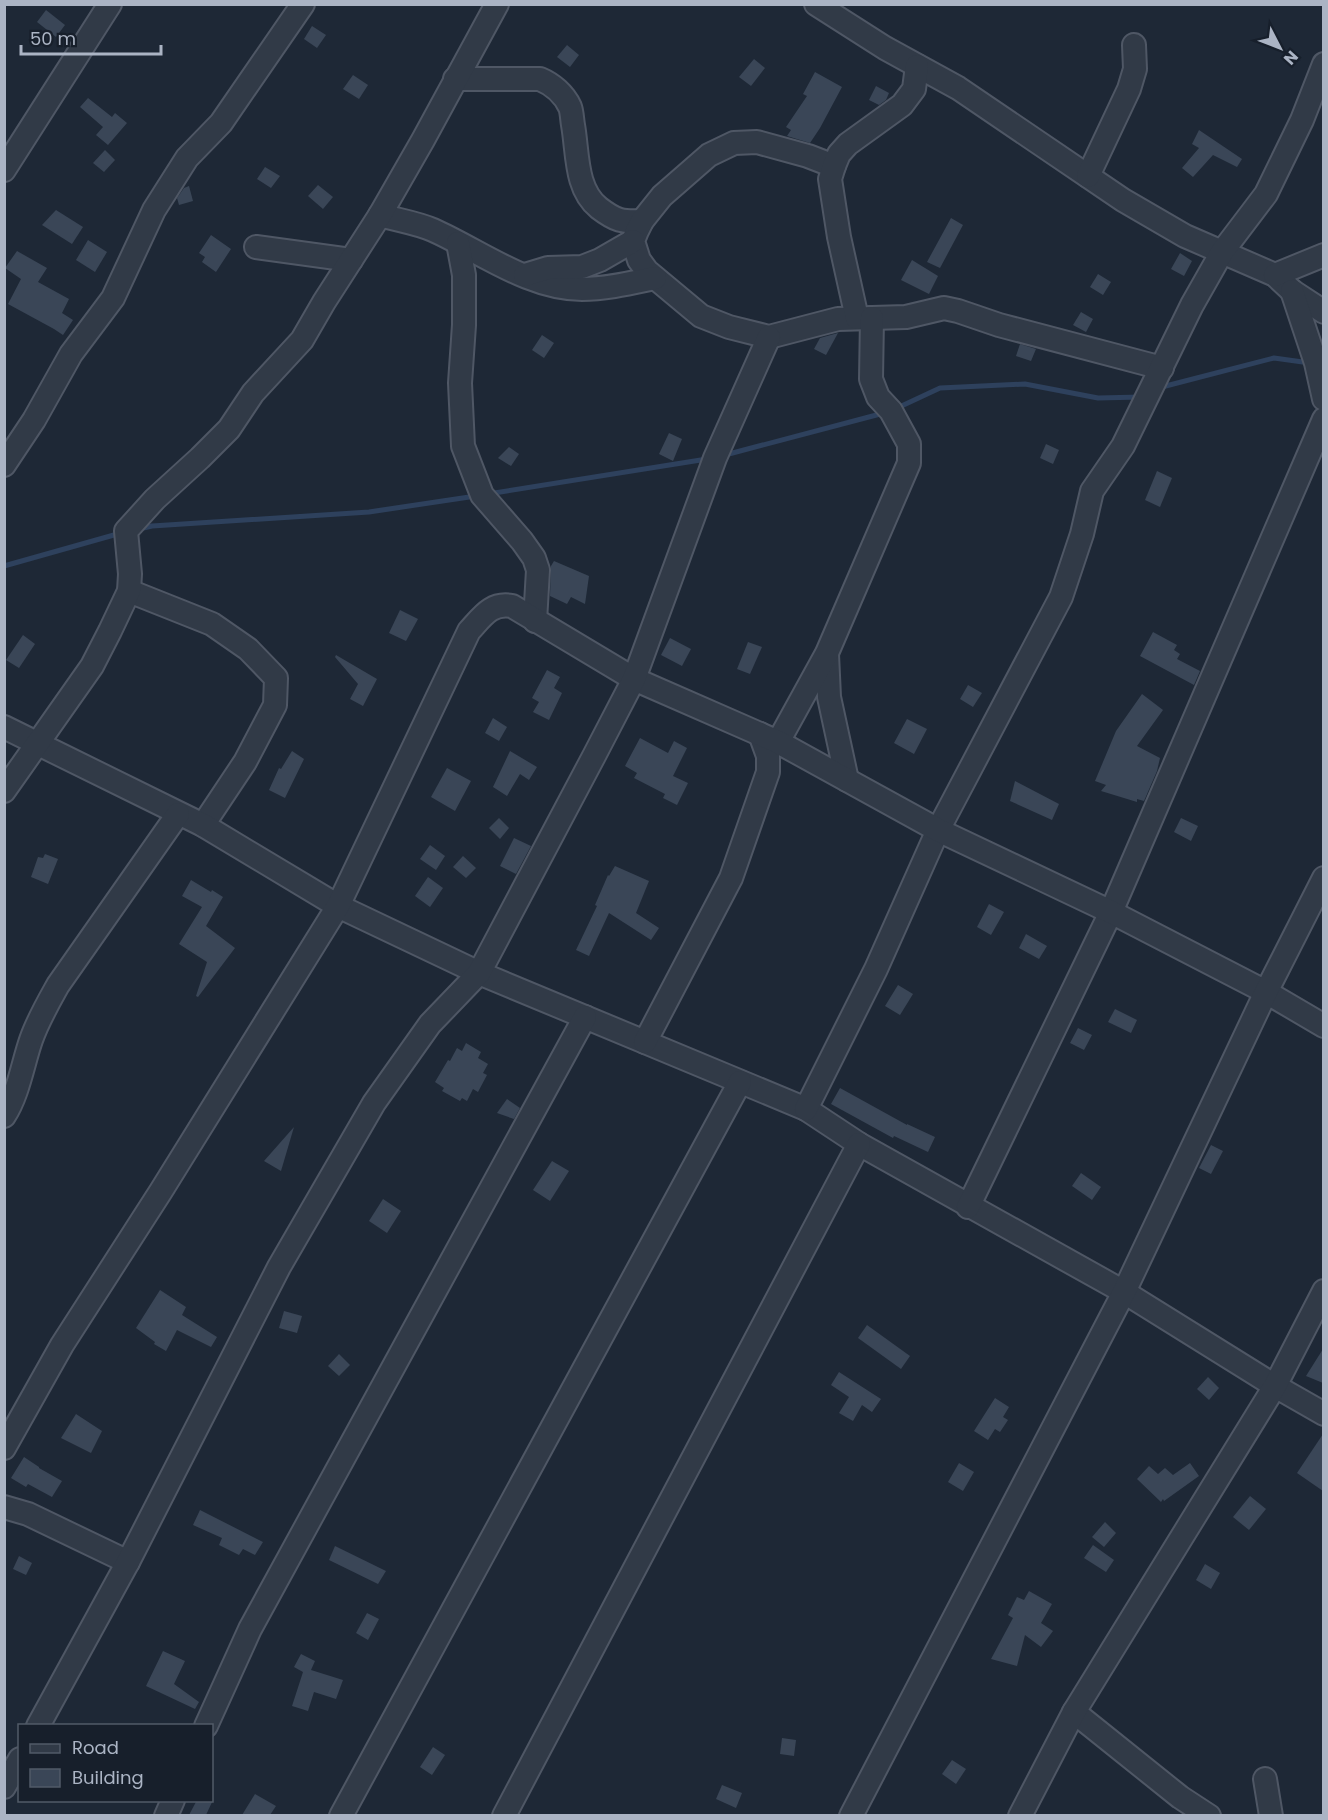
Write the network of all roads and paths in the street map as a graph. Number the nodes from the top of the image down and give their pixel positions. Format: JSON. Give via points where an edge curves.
{"nodes":[{"id":1,"x":110,"y":4,"type":"edge"},
{"id":2,"x":303,"y":4,"type":"edge"},
{"id":3,"x":497,"y":4,"type":"edge"},
{"id":4,"x":816,"y":4,"type":"edge"},
{"id":5,"x":1134,"y":45,"type":"dead end"},
{"id":6,"x":1323,"y":64,"type":"edge"},
{"id":7,"x":917,"y":66,"type":"junction"},
{"id":8,"x":455,"y":79,"type":"junction"},
{"id":9,"x":834,"y":166,"type":"junction"},
{"id":10,"x":4,"y":170,"type":"edge"},
{"id":11,"x":1088,"y":176,"type":"junction"},
{"id":12,"x":380,"y":215,"type":"junction"},
{"id":13,"x":638,"y":231,"type":"junction"},
{"id":14,"x":458,"y":243,"type":"junction"},
{"id":15,"x":256,"y":247,"type":"dead end"},
{"id":16,"x":1222,"y":252,"type":"junction"},
{"id":17,"x":1323,"y":255,"type":"edge"},
{"id":18,"x":351,"y":260,"type":"junction"},
{"id":19,"x":525,"y":275,"type":"junction"},
{"id":20,"x":1275,"y":275,"type":"junction"},
{"id":21,"x":655,"y":278,"type":"junction"},
{"id":22,"x":1292,"y":291,"type":"junction"},
{"id":23,"x":1323,"y":312,"type":"edge"},
{"id":24,"x":864,"y":318,"type":"junction"},
{"id":25,"x":770,"y":337,"type":"junction"},
{"id":26,"x":1162,"y":369,"type":"junction"},
{"id":27,"x":1323,"y":399,"type":"edge"},
{"id":28,"x":1323,"y":419,"type":"edge"},
{"id":29,"x":4,"y":465,"type":"edge"},
{"id":30,"x":129,"y":591,"type":"junction"},
{"id":31,"x":536,"y":621,"type":"junction"},
{"id":32,"x":827,"y":653,"type":"junction"},
{"id":33,"x":634,"y":679,"type":"junction"},
{"id":34,"x":4,"y":727,"type":"edge"},
{"id":35,"x":769,"y":738,"type":"junction"},
{"id":36,"x":37,"y":744,"type":"junction"},
{"id":37,"x":847,"y":780,"type":"junction"},
{"id":38,"x":4,"y":791,"type":"edge"},
{"id":39,"x":178,"y":813,"type":"junction"},
{"id":40,"x":203,"y":825,"type":"junction"},
{"id":41,"x":938,"y":830,"type":"junction"},
{"id":42,"x":1323,"y":878,"type":"edge"},
{"id":43,"x":338,"y":906,"type":"junction"},
{"id":44,"x":1111,"y":912,"type":"junction"},
{"id":45,"x":479,"y":973,"type":"junction"},
{"id":46,"x":1266,"y":992,"type":"junction"},
{"id":47,"x":585,"y":1017,"type":"junction"},
{"id":48,"x":1323,"y":1026,"type":"edge"},
{"id":49,"x":645,"y":1042,"type":"junction"},
{"id":50,"x":740,"y":1082,"type":"junction"},
{"id":51,"x":807,"y":1108,"type":"junction"},
{"id":52,"x":4,"y":1116,"type":"edge"},
{"id":53,"x":859,"y":1144,"type":"junction"},
{"id":54,"x":968,"y":1207,"type":"junction"},
{"id":55,"x":1323,"y":1291,"type":"edge"},
{"id":56,"x":1124,"y":1292,"type":"junction"},
{"id":57,"x":1275,"y":1386,"type":"junction"},
{"id":58,"x":1323,"y":1414,"type":"edge"},
{"id":59,"x":4,"y":1448,"type":"edge"},
{"id":60,"x":4,"y":1507,"type":"edge"},
{"id":61,"x":128,"y":1562,"type":"junction"},
{"id":62,"x":1074,"y":1712,"type":"junction"},
{"id":63,"x":39,"y":1724,"type":"edge"},
{"id":64,"x":206,"y":1724,"type":"edge"},
{"id":65,"x":18,"y":1762,"type":"edge"},
{"id":66,"x":1265,"y":1779,"type":"dead end"},
{"id":67,"x":4,"y":1787,"type":"edge"},
{"id":68,"x":341,"y":1815,"type":"edge"},
{"id":69,"x":504,"y":1815,"type":"edge"},
{"id":70,"x":851,"y":1815,"type":"edge"},
{"id":71,"x":1020,"y":1815,"type":"edge"},
{"id":72,"x":1209,"y":1815,"type":"edge"},
{"id":73,"x":1271,"y":1815,"type":"edge"}],
"edges":[{"from":1,"to":10,"type":"street"},
{"from":2,"to":29,"type":"street","via":[[221,123],[187,158],[154,210],[113,298],[71,354]]},
{"from":3,"to":8,"type":"street"},
{"from":4,"to":7,"type":"street"},
{"from":5,"to":11,"type":"street","via":[[1135,69],[1130,88]]},
{"from":6,"to":16,"type":"street","via":[[1302,120],[1266,194]]},
{"from":7,"to":9,"type":"street","via":[[914,89],[902,105],[848,144]]},
{"from":7,"to":11,"type":"street","via":[[958,88]]},
{"from":8,"to":12,"type":"street"},
{"from":8,"to":13,"type":"street","via":[[540,79],[552,84],[570,107],[578,165],[591,201]]},
{"from":9,"to":13,"type":"street","via":[[757,142],[734,143],[709,155],[662,196]]},
{"from":9,"to":24,"type":"street","via":[[830,179],[839,237]]},
{"from":11,"to":16,"type":"street","via":[[1185,236]]},
{"from":12,"to":14,"type":"street","via":[[431,229]]},
{"from":12,"to":18,"type":"street"},
{"from":13,"to":19,"type":"street","via":[[600,260],[582,267],[548,268]]},
{"from":13,"to":21,"type":"street","via":[[639,260]]},
{"from":14,"to":19,"type":"street"},
{"from":14,"to":31,"type":"street","via":[[464,275],[460,383],[463,446],[482,495],[534,558],[538,570]]},
{"from":15,"to":18,"type":"street"},
{"from":16,"to":20,"type":"street"},
{"from":16,"to":26,"type":"street"},
{"from":17,"to":20,"type":"street"},
{"from":18,"to":30,"type":"street","via":[[302,340],[254,393],[229,429],[126,531]]},
{"from":19,"to":21,"type":"street","via":[[582,289]]},
{"from":20,"to":22,"type":"street"},
{"from":21,"to":25,"type":"street","via":[[702,316]]},
{"from":22,"to":23,"type":"street"},
{"from":22,"to":27,"type":"street","via":[[1316,363]]},
{"from":24,"to":25,"type":"street","via":[[838,319]]},
{"from":24,"to":26,"type":"street","via":[[906,317],[944,308]]},
{"from":24,"to":32,"type":"street","via":[[871,379],[878,397],[891,411],[909,444],[909,463]]},
{"from":25,"to":33,"type":"street","via":[[715,458]]},
{"from":26,"to":41,"type":"street","via":[[1123,447],[1092,491],[1061,597]]},
{"from":28,"to":44,"type":"street"},
{"from":30,"to":36,"type":"street","via":[[92,666]]},
{"from":30,"to":40,"type":"street","via":[[212,624],[248,650],[276,678],[274,705],[246,762]]},
{"from":31,"to":33,"type":"street"},
{"from":31,"to":43,"type":"street","via":[[512,606],[503,605],[488,610],[469,631]]},
{"from":32,"to":35,"type":"street"},
{"from":32,"to":37,"type":"street","via":[[829,697]]},
{"from":33,"to":35,"type":"street"},
{"from":33,"to":45,"type":"street"},
{"from":34,"to":36,"type":"street"},
{"from":35,"to":37,"type":"street"},
{"from":35,"to":49,"type":"street","via":[[768,772],[731,878]]},
{"from":36,"to":38,"type":"street"},
{"from":36,"to":39,"type":"street"},
{"from":37,"to":41,"type":"street"},
{"from":39,"to":40,"type":"street"},
{"from":39,"to":52,"type":"street","via":[[43,1011]]},
{"from":40,"to":43,"type":"street"},
{"from":41,"to":44,"type":"street"},
{"from":41,"to":51,"type":"street","via":[[876,969]]},
{"from":42,"to":46,"type":"street"},
{"from":43,"to":45,"type":"street"},
{"from":43,"to":59,"type":"street","via":[[62,1345]]},
{"from":44,"to":46,"type":"street"},
{"from":44,"to":54,"type":"street"},
{"from":45,"to":47,"type":"street"},
{"from":45,"to":61,"type":"street","via":[[430,1024],[374,1103],[279,1267]]},
{"from":46,"to":48,"type":"street"},
{"from":46,"to":56,"type":"street"},
{"from":47,"to":49,"type":"street"},
{"from":47,"to":64,"type":"street","via":[[250,1629]]},
{"from":49,"to":50,"type":"street"},
{"from":50,"to":51,"type":"street"},
{"from":50,"to":68,"type":"street"},
{"from":51,"to":53,"type":"street"},
{"from":53,"to":54,"type":"street"},
{"from":53,"to":69,"type":"street"},
{"from":54,"to":56,"type":"street"},
{"from":55,"to":57,"type":"street"},
{"from":56,"to":57,"type":"street"},
{"from":56,"to":70,"type":"street"},
{"from":57,"to":58,"type":"street"},
{"from":57,"to":62,"type":"street"},
{"from":60,"to":61,"type":"street","via":[[28,1514]]},
{"from":61,"to":63,"type":"street"},
{"from":62,"to":71,"type":"street"},
{"from":62,"to":72,"type":"street","via":[[1180,1797]]},
{"from":65,"to":67,"type":"street"},
{"from":66,"to":73,"type":"street"}]}
